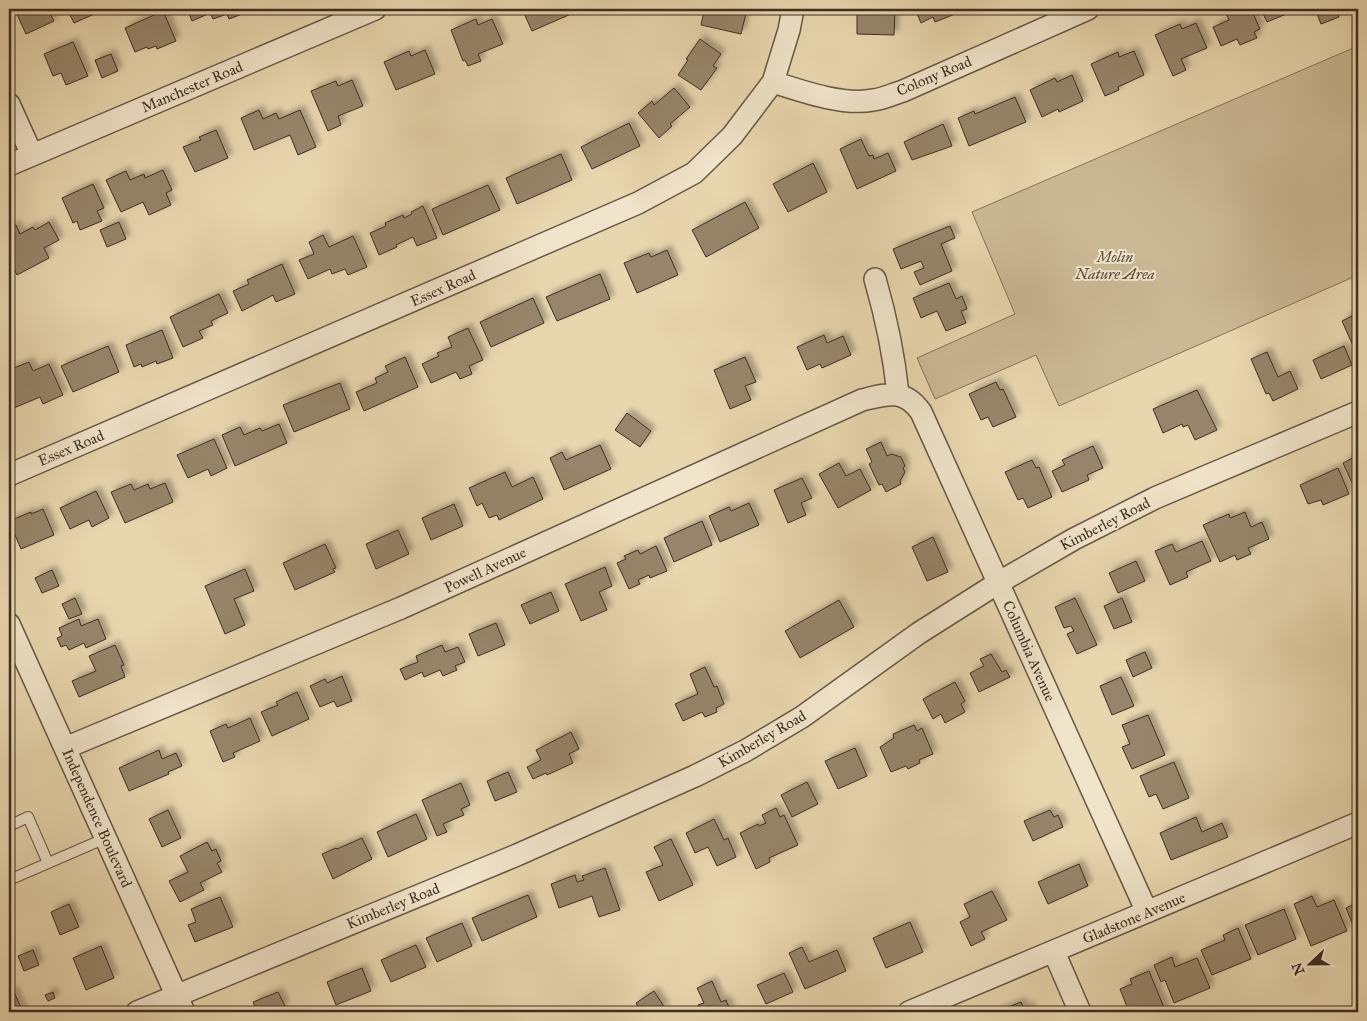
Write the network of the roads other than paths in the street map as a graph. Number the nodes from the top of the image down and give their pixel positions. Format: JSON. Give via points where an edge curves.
{"nodes":[{"id":1,"x":375,"y":9,"type":"edge"},
{"id":2,"x":793,"y":9,"type":"edge"},
{"id":3,"x":1088,"y":9,"type":"edge"},
{"id":4,"x":773,"y":82,"type":"junction"},
{"id":5,"x":9,"y":104,"type":"edge"},
{"id":6,"x":32,"y":155,"type":"junction"},
{"id":7,"x":9,"y":165,"type":"edge"},
{"id":8,"x":875,"y":278,"type":"dead end"},
{"id":9,"x":901,"y":395,"type":"junction"},
{"id":10,"x":1358,"y":412,"type":"edge"},
{"id":11,"x":9,"y":475,"type":"edge"},
{"id":12,"x":998,"y":583,"type":"junction"},
{"id":13,"x":9,"y":624,"type":"edge"},
{"id":14,"x":66,"y":748,"type":"junction"},
{"id":15,"x":1358,"y":823,"type":"edge"},
{"id":16,"x":9,"y":826,"type":"edge"},
{"id":17,"x":106,"y":838,"type":"junction"},
{"id":18,"x":48,"y":863,"type":"junction"},
{"id":19,"x":9,"y":880,"type":"edge"},
{"id":20,"x":1147,"y":912,"type":"junction"},
{"id":21,"x":1054,"y":952,"type":"junction"},
{"id":22,"x":180,"y":1004,"type":"edge"},
{"id":23,"x":137,"y":1012,"type":"edge"},
{"id":24,"x":909,"y":1012,"type":"edge"},
{"id":25,"x":1080,"y":1012,"type":"edge"}],
"edges":[{"from":1,"to":6,"type":"street","name":"Manchester Road"},
{"from":2,"to":4,"type":"street","name":"Essex Road","via":[[790,30]]},
{"from":3,"to":4,"type":"street","name":"Colony Road","via":[[903,91],[872,101],[840,100]]},
{"from":4,"to":11,"type":"street","name":"Essex Road","via":[[732,136],[694,172],[638,203]]},
{"from":5,"to":6,"type":"street"},
{"from":6,"to":7,"type":"street","name":"Manchester Road"},
{"from":8,"to":9,"type":"street"},
{"from":9,"to":12,"type":"street","name":"Columbia Avenue","via":[[921,412]]},
{"from":9,"to":14,"type":"street","name":"Powell Avenue","via":[[862,400],[402,608]]},
{"from":10,"to":12,"type":"street","name":"Kimberley Road","via":[[1155,498],[1074,539]]},
{"from":12,"to":20,"type":"street","name":"Columbia Avenue"},
{"from":12,"to":22,"type":"street","name":"Kimberley Road","via":[[919,633],[802,717],[745,751]]},
{"from":13,"to":14,"type":"street","name":"Independence Boulevard"},
{"from":14,"to":17,"type":"street","name":"Independence Boulevard"},
{"from":15,"to":20,"type":"street","name":"Gladstone Avenue"},
{"from":16,"to":18,"type":"lane","via":[[28,817]]},
{"from":17,"to":18,"type":"lane"},
{"from":17,"to":22,"type":"street","name":"Independence Boulevard"},
{"from":18,"to":19,"type":"lane"},
{"from":20,"to":21,"type":"street","name":"Gladstone Avenue"},
{"from":21,"to":24,"type":"street","name":"Gladstone Avenue"},
{"from":21,"to":25,"type":"street"},
{"from":22,"to":23,"type":"street","name":"Kimberley Road"}]}
